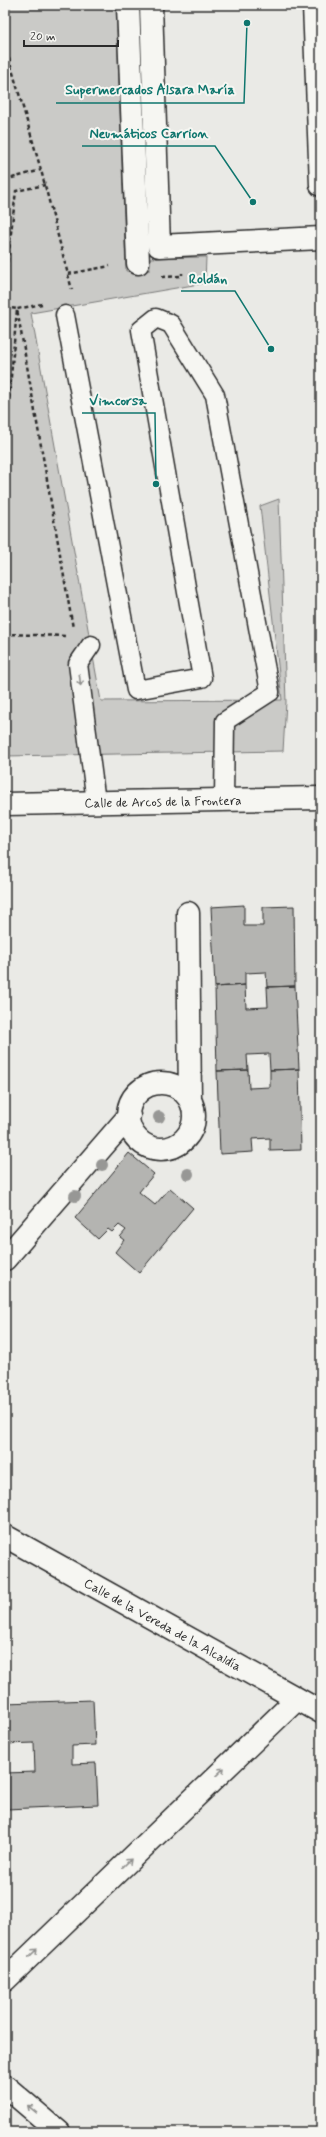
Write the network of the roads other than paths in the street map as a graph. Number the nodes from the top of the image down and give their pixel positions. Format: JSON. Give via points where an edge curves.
{"nodes":[{"id":1,"x":128,"y":5,"type":"edge"},
{"id":2,"x":151,"y":5,"type":"edge"},
{"id":3,"x":314,"y":5,"type":"edge"},
{"id":4,"x":321,"y":185,"type":"edge"},
{"id":5,"x":321,"y":238,"type":"edge"},
{"id":6,"x":138,"y":263,"type":"dead end"},
{"id":7,"x":65,"y":315,"type":"dead end"},
{"id":8,"x":91,"y":645,"type":"dead end"},
{"id":9,"x":321,"y":798,"type":"edge"},
{"id":10,"x":224,"y":799,"type":"junction"},
{"id":11,"x":96,"y":802,"type":"junction"},
{"id":12,"x":5,"y":804,"type":"edge"},
{"id":13,"x":188,"y":913,"type":"dead end"},
{"id":14,"x":190,"y":1100,"type":"junction"},
{"id":15,"x":129,"y":1116,"type":"junction"},
{"id":16,"x":5,"y":1259,"type":"edge"},
{"id":17,"x":5,"y":1536,"type":"edge"},
{"id":18,"x":296,"y":1699,"type":"junction"},
{"id":19,"x":321,"y":1712,"type":"edge"},
{"id":20,"x":5,"y":1980,"type":"edge"},
{"id":21,"x":5,"y":2086,"type":"edge"},
{"id":22,"x":59,"y":2132,"type":"edge"}],
"edges":[{"from":1,"to":6,"type":"street"},
{"from":2,"to":5,"type":"street","via":[[160,246]]},
{"from":3,"to":4,"type":"street"},
{"from":7,"to":10,"type":"lane","via":[[136,690],[202,678],[141,330],[156,318],[171,324],[215,395],[270,692],[225,721]]},
{"from":8,"to":11,"type":"lane","one_way":true,"via":[[78,664]]},
{"from":9,"to":10,"type":"street","name":"Calle de Arcos de la Frontera"},
{"from":10,"to":11,"type":"street","name":"Calle de Arcos de la Frontera"},
{"from":11,"to":12,"type":"street","name":"Calle de Arcos de la Frontera"},
{"from":13,"to":14,"type":"street"},
{"from":14,"to":15,"type":"street","via":[[183,1091],[174,1086],[162,1083],[152,1085],[134,1098]]},
{"from":14,"to":15,"type":"street","via":[[194,1110],[191,1131],[180,1143],[166,1149],[150,1147],[137,1138],[131,1129]]},
{"from":15,"to":16,"type":"street"},
{"from":17,"to":18,"type":"street","name":"Calle de la Vereda de la Alcaldía"},
{"from":18,"to":19,"type":"street","name":"Calle de la Vereda de la Alcaldía"},
{"from":20,"to":18,"type":"street","one_way":true},
{"from":22,"to":21,"type":"street","one_way":true}]}
